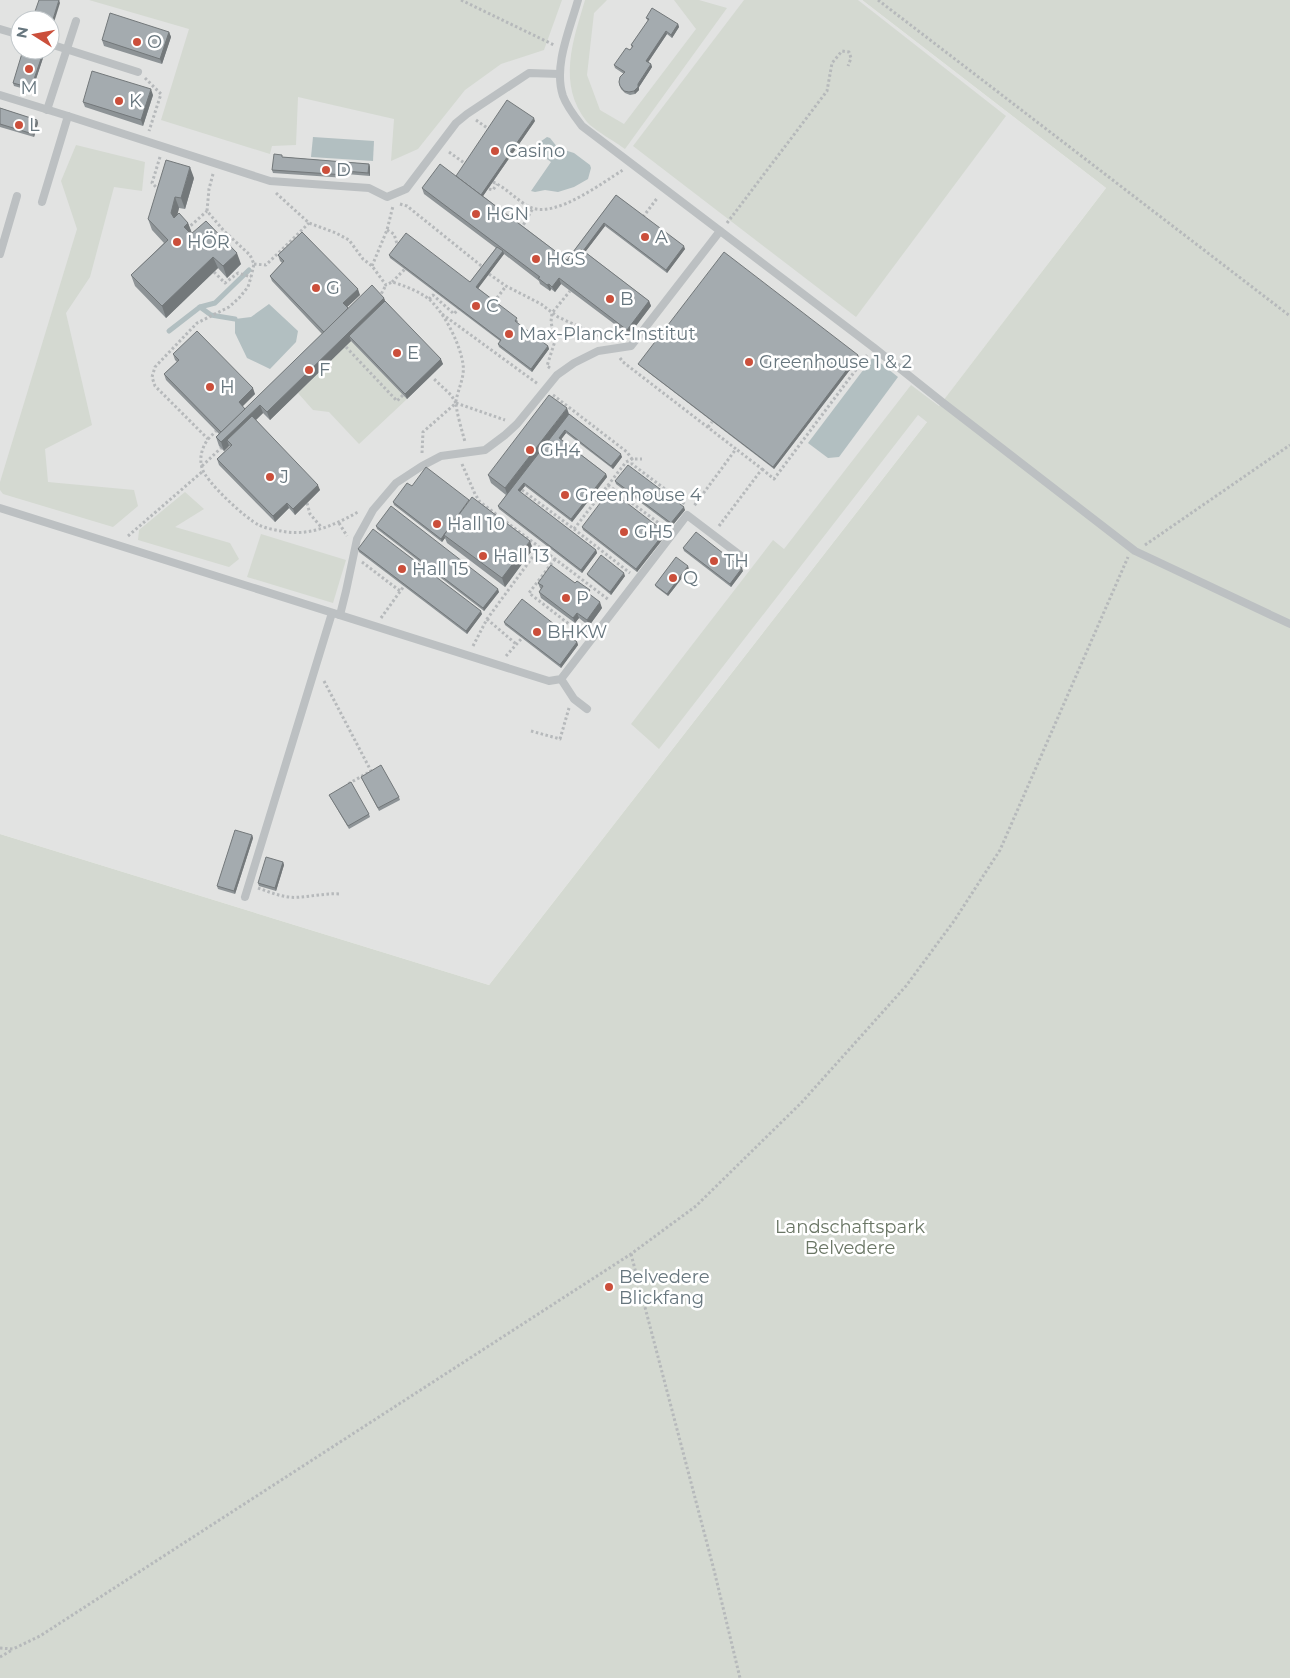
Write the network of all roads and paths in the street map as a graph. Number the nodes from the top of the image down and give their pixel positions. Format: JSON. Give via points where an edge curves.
{"nodes":[{"id":1,"x":462,"y":0,"type":"edge"},
{"id":2,"x":578,"y":0,"type":"edge"},
{"id":3,"x":878,"y":0,"type":"edge"},
{"id":4,"x":76,"y":21,"type":"dead end"},
{"id":5,"x":60,"y":48,"type":"edge"},
{"id":6,"x":67,"y":50,"type":"junction"},
{"id":7,"x":564,"y":50,"type":"junction"},
{"id":8,"x":848,"y":66,"type":"dead end"},
{"id":9,"x":138,"y":72,"type":"joint"},
{"id":10,"x":560,"y":74,"type":"junction"},
{"id":11,"x":0,"y":95,"type":"edge"},
{"id":12,"x":47,"y":110,"type":"junction"},
{"id":13,"x":68,"y":116,"type":"junction"},
{"id":14,"x":146,"y":141,"type":"junction"},
{"id":15,"x":440,"y":146,"type":"junction"},
{"id":16,"x":163,"y":147,"type":"junction"},
{"id":17,"x":216,"y":164,"type":"junction"},
{"id":18,"x":467,"y":165,"type":"edge"},
{"id":19,"x":632,"y":165,"type":"junction"},
{"id":20,"x":270,"y":181,"type":"junction"},
{"id":21,"x":489,"y":189,"type":"edge"},
{"id":22,"x":665,"y":189,"type":"junction"},
{"id":23,"x":163,"y":193,"type":"edge"},
{"id":24,"x":17,"y":196,"type":"dead end"},
{"id":25,"x":42,"y":202,"type":"dead end"},
{"id":26,"x":533,"y":208,"type":"junction"},
{"id":27,"x":207,"y":211,"type":"junction"},
{"id":28,"x":643,"y":217,"type":"edge"},
{"id":29,"x":309,"y":223,"type":"junction"},
{"id":30,"x":186,"y":228,"type":"edge"},
{"id":31,"x":521,"y":229,"type":"edge"},
{"id":32,"x":387,"y":230,"type":"junction"},
{"id":33,"x":720,"y":231,"type":"junction"},
{"id":34,"x":398,"y":247,"type":"edge"},
{"id":35,"x":0,"y":254,"type":"edge"},
{"id":36,"x":254,"y":264,"type":"junction"},
{"id":37,"x":372,"y":266,"type":"junction"},
{"id":38,"x":484,"y":268,"type":"edge"},
{"id":39,"x":405,"y":269,"type":"edge"},
{"id":40,"x":214,"y":272,"type":"edge"},
{"id":41,"x":489,"y":274,"type":"edge"},
{"id":42,"x":251,"y":277,"type":"junction"},
{"id":43,"x":392,"y":282,"type":"junction"},
{"id":44,"x":386,"y":285,"type":"junction"},
{"id":45,"x":506,"y":286,"type":"junction"},
{"id":46,"x":570,"y":290,"type":"edge"},
{"id":47,"x":379,"y":298,"type":"edge"},
{"id":48,"x":429,"y":300,"type":"junction"},
{"id":49,"x":494,"y":302,"type":"edge"},
{"id":50,"x":458,"y":309,"type":"edge"},
{"id":51,"x":440,"y":312,"type":"junction"},
{"id":52,"x":552,"y":313,"type":"junction"},
{"id":53,"x":1290,"y":316,"type":"edge"},
{"id":54,"x":346,"y":347,"type":"edge"},
{"id":55,"x":873,"y":347,"type":"junction"},
{"id":56,"x":615,"y":349,"type":"junction"},
{"id":57,"x":541,"y":360,"type":"edge"},
{"id":58,"x":547,"y":366,"type":"junction"},
{"id":59,"x":557,"y":375,"type":"junction"},
{"id":60,"x":434,"y":379,"type":"dead end"},
{"id":61,"x":660,"y":382,"type":"edge"},
{"id":62,"x":656,"y":387,"type":"junction"},
{"id":63,"x":546,"y":389,"type":"junction"},
{"id":64,"x":403,"y":395,"type":"edge"},
{"id":65,"x":456,"y":403,"type":"junction"},
{"id":66,"x":712,"y":422,"type":"edge"},
{"id":67,"x":517,"y":424,"type":"junction"},
{"id":68,"x":708,"y":427,"type":"junction"},
{"id":69,"x":216,"y":431,"type":"edge"},
{"id":70,"x":208,"y":439,"type":"junction"},
{"id":71,"x":1290,"y":445,"type":"edge"},
{"id":72,"x":221,"y":448,"type":"edge"},
{"id":73,"x":736,"y":449,"type":"junction"},
{"id":74,"x":461,"y":453,"type":"junction"},
{"id":75,"x":632,"y":458,"type":"junction"},
{"id":76,"x":642,"y":459,"type":"dead end"},
{"id":77,"x":201,"y":466,"type":"junction"},
{"id":78,"x":422,"y":466,"type":"junction"},
{"id":79,"x":762,"y":469,"type":"junction"},
{"id":80,"x":203,"y":471,"type":"junction"},
{"id":81,"x":608,"y":485,"type":"junction"},
{"id":82,"x":522,"y":490,"type":"edge"},
{"id":83,"x":307,"y":503,"type":"edge"},
{"id":84,"x":0,"y":508,"type":"edge"},
{"id":85,"x":374,"y":510,"type":"junction"},
{"id":86,"x":322,"y":528,"type":"junction"},
{"id":87,"x":574,"y":529,"type":"junction"},
{"id":88,"x":673,"y":534,"type":"junction"},
{"id":89,"x":712,"y":534,"type":"junction"},
{"id":90,"x":118,"y":545,"type":"junction"},
{"id":91,"x":540,"y":547,"type":"junction"},
{"id":92,"x":354,"y":550,"type":"junction"},
{"id":93,"x":1135,"y":551,"type":"junction"},
{"id":94,"x":741,"y":556,"type":"dead end"},
{"id":95,"x":555,"y":559,"type":"junction"},
{"id":96,"x":542,"y":575,"type":"junction"},
{"id":97,"x":547,"y":579,"type":"edge"},
{"id":98,"x":638,"y":579,"type":"junction"},
{"id":99,"x":590,"y":585,"type":"junction"},
{"id":100,"x":404,"y":586,"type":"edge"},
{"id":101,"x":400,"y":591,"type":"junction"},
{"id":102,"x":585,"y":591,"type":"edge"},
{"id":103,"x":617,"y":606,"type":"junction"},
{"id":104,"x":336,"y":614,"type":"junction"},
{"id":105,"x":487,"y":620,"type":"junction"},
{"id":106,"x":1290,"y":624,"type":"edge"},
{"id":107,"x":374,"y":626,"type":"junction"},
{"id":108,"x":522,"y":638,"type":"edge"},
{"id":109,"x":592,"y":641,"type":"junction"},
{"id":110,"x":516,"y":644,"type":"junction"},
{"id":111,"x":468,"y":656,"type":"junction"},
{"id":112,"x":500,"y":665,"type":"junction"},
{"id":113,"x":316,"y":667,"type":"junction"},
{"id":114,"x":562,"y":679,"type":"junction"},
{"id":115,"x":574,"y":699,"type":"junction"},
{"id":116,"x":587,"y":709,"type":"dead end"},
{"id":117,"x":531,"y":731,"type":"dead end"},
{"id":118,"x":340,"y":789,"type":"edge"},
{"id":119,"x":248,"y":885,"type":"junction"},
{"id":120,"x":341,"y":894,"type":"dead end"},
{"id":121,"x":244,"y":897,"type":"dead end"},
{"id":122,"x":631,"y":1254,"type":"junction"},
{"id":123,"x":0,"y":1648,"type":"edge"},
{"id":124,"x":13,"y":1649,"type":"junction"},
{"id":125,"x":0,"y":1657,"type":"edge"},
{"id":126,"x":740,"y":1678,"type":"edge"}],
"edges":[{"from":1,"to":7,"type":"path"},
{"from":2,"to":7,"type":"lane"},
{"from":3,"to":53,"type":"path"},
{"from":4,"to":6,"type":"lane"},
{"from":5,"to":6,"type":"lane"},
{"from":6,"to":9,"type":"lane"},
{"from":6,"to":12,"type":"lane"},
{"from":7,"to":10,"type":"lane"},
{"from":8,"to":33,"type":"path","via":[[850,52],[842,51],[832,63],[827,91]]},
{"from":9,"to":14,"type":"path","via":[[161,94]]},
{"from":10,"to":15,"type":"lane","via":[[529,73],[461,118]]},
{"from":10,"to":19,"type":"lane","via":[[563,96],[582,126]]},
{"from":11,"to":12,"type":"lane"},
{"from":12,"to":13,"type":"lane"},
{"from":13,"to":14,"type":"lane"},
{"from":13,"to":25,"type":"lane"},
{"from":14,"to":16,"type":"lane"},
{"from":15,"to":18,"type":"path"},
{"from":15,"to":20,"type":"lane","via":[[406,189],[387,197],[369,188]]},
{"from":16,"to":17,"type":"lane"},
{"from":16,"to":23,"type":"path","via":[[152,183]]},
{"from":17,"to":20,"type":"lane"},
{"from":17,"to":27,"type":"path"},
{"from":19,"to":22,"type":"lane"},
{"from":19,"to":26,"type":"path","via":[[568,203],[551,208]]},
{"from":20,"to":29,"type":"path","via":[[275,192]]},
{"from":21,"to":26,"type":"path","via":[[492,190],[495,183]]},
{"from":22,"to":28,"type":"path"},
{"from":22,"to":33,"type":"lane"},
{"from":24,"to":35,"type":"lane"},
{"from":26,"to":31,"type":"path"},
{"from":27,"to":30,"type":"path"},
{"from":27,"to":36,"type":"path","via":[[250,255]]},
{"from":29,"to":36,"type":"path","via":[[266,265]]},
{"from":29,"to":37,"type":"path","via":[[349,240]]},
{"from":32,"to":34,"type":"path","via":[[394,234]]},
{"from":32,"to":37,"type":"path"},
{"from":32,"to":38,"type":"path","via":[[394,203],[407,206]]},
{"from":33,"to":55,"type":"lane"},
{"from":33,"to":56,"type":"lane","via":[[631,346]]},
{"from":36,"to":42,"type":"path"},
{"from":37,"to":44,"type":"path"},
{"from":39,"to":43,"type":"path"},
{"from":40,"to":42,"type":"path","via":[[225,283],[238,273]]},
{"from":41,"to":45,"type":"path"},
{"from":42,"to":70,"type":"path","via":[[248,288],[239,298],[198,324],[155,366],[152,377],[155,386]]},
{"from":43,"to":44,"type":"path"},
{"from":43,"to":48,"type":"path","via":[[409,287]]},
{"from":44,"to":47,"type":"path"},
{"from":45,"to":49,"type":"path"},
{"from":45,"to":52,"type":"path"},
{"from":46,"to":52,"type":"path"},
{"from":48,"to":50,"type":"path","via":[[433,295],[454,314]]},
{"from":48,"to":51,"type":"path"},
{"from":51,"to":63,"type":"path"},
{"from":51,"to":65,"type":"path","via":[[455,338],[463,364]]},
{"from":52,"to":56,"type":"path","via":[[605,338]]},
{"from":52,"to":58,"type":"path","via":[[555,341]]},
{"from":54,"to":64,"type":"path","via":[[396,401]]},
{"from":55,"to":79,"type":"path","via":[[774,478]]},
{"from":55,"to":93,"type":"lane"},
{"from":56,"to":59,"type":"lane","via":[[598,351]]},
{"from":56,"to":62,"type":"path","via":[[623,362]]},
{"from":57,"to":58,"type":"path"},
{"from":58,"to":59,"type":"path"},
{"from":59,"to":63,"type":"lane"},
{"from":60,"to":65,"type":"path"},
{"from":61,"to":62,"type":"path"},
{"from":62,"to":68,"type":"path"},
{"from":63,"to":67,"type":"lane"},
{"from":63,"to":75,"type":"path"},
{"from":65,"to":67,"type":"path"},
{"from":65,"to":74,"type":"path","via":[[466,444]]},
{"from":65,"to":78,"type":"path","via":[[423,432]]},
{"from":66,"to":68,"type":"path"},
{"from":67,"to":74,"type":"lane","via":[[486,450]]},
{"from":68,"to":73,"type":"path"},
{"from":69,"to":70,"type":"path"},
{"from":70,"to":77,"type":"path","via":[[200,456]]},
{"from":71,"to":93,"type":"path"},
{"from":72,"to":77,"type":"path"},
{"from":73,"to":75,"type":"path","via":[[692,510],[632,464]]},
{"from":73,"to":79,"type":"path"},
{"from":74,"to":78,"type":"lane","via":[[441,456]]},
{"from":74,"to":91,"type":"path","via":[[463,467],[480,502]]},
{"from":75,"to":76,"type":"path"},
{"from":75,"to":81,"type":"path"},
{"from":77,"to":80,"type":"path"},
{"from":78,"to":85,"type":"lane","via":[[396,483]]},
{"from":79,"to":89,"type":"path"},
{"from":80,"to":86,"type":"path","via":[[259,525],[282,532]]},
{"from":80,"to":90,"type":"path"},
{"from":81,"to":87,"type":"path"},
{"from":81,"to":88,"type":"path"},
{"from":82,"to":87,"type":"path"},
{"from":83,"to":86,"type":"path","via":[[310,514]]},
{"from":84,"to":90,"type":"lane"},
{"from":85,"to":86,"type":"path","via":[[360,511]]},
{"from":85,"to":92,"type":"lane","via":[[356,539]]},
{"from":87,"to":98,"type":"path"},
{"from":88,"to":89,"type":"lane","via":[[687,516]]},
{"from":88,"to":98,"type":"lane"},
{"from":89,"to":94,"type":"lane"},
{"from":90,"to":104,"type":"lane"},
{"from":91,"to":95,"type":"path"},
{"from":91,"to":105,"type":"path"},
{"from":92,"to":101,"type":"path","via":[[358,559]]},
{"from":92,"to":104,"type":"lane","via":[[346,591]]},
{"from":93,"to":106,"type":"lane"},
{"from":93,"to":122,"type":"path","via":[[1127,558],[1000,850],[954,922],[906,986],[802,1102],[696,1206]]},
{"from":95,"to":96,"type":"path"},
{"from":95,"to":99,"type":"path"},
{"from":96,"to":97,"type":"path"},
{"from":96,"to":109,"type":"path","via":[[529,594]]},
{"from":98,"to":103,"type":"lane"},
{"from":99,"to":102,"type":"path"},
{"from":99,"to":103,"type":"path"},
{"from":100,"to":101,"type":"path"},
{"from":101,"to":107,"type":"path"},
{"from":103,"to":109,"type":"lane"},
{"from":104,"to":107,"type":"lane"},
{"from":104,"to":113,"type":"lane"},
{"from":105,"to":110,"type":"path"},
{"from":105,"to":111,"type":"path"},
{"from":107,"to":111,"type":"lane"},
{"from":108,"to":110,"type":"path"},
{"from":109,"to":114,"type":"lane"},
{"from":110,"to":112,"type":"path"},
{"from":111,"to":112,"type":"lane"},
{"from":112,"to":114,"type":"lane","via":[[549,681]]},
{"from":113,"to":118,"type":"path","via":[[343,712],[371,771]]},
{"from":113,"to":119,"type":"lane"},
{"from":114,"to":115,"type":"lane"},
{"from":115,"to":116,"type":"lane"},
{"from":115,"to":117,"type":"path","via":[[560,739]]},
{"from":119,"to":120,"type":"path","via":[[281,896],[299,898]]},
{"from":119,"to":121,"type":"lane"},
{"from":122,"to":124,"type":"path","via":[[40,1636]]},
{"from":122,"to":126,"type":"path"},
{"from":123,"to":124,"type":"path"},
{"from":124,"to":125,"type":"path"}]}
